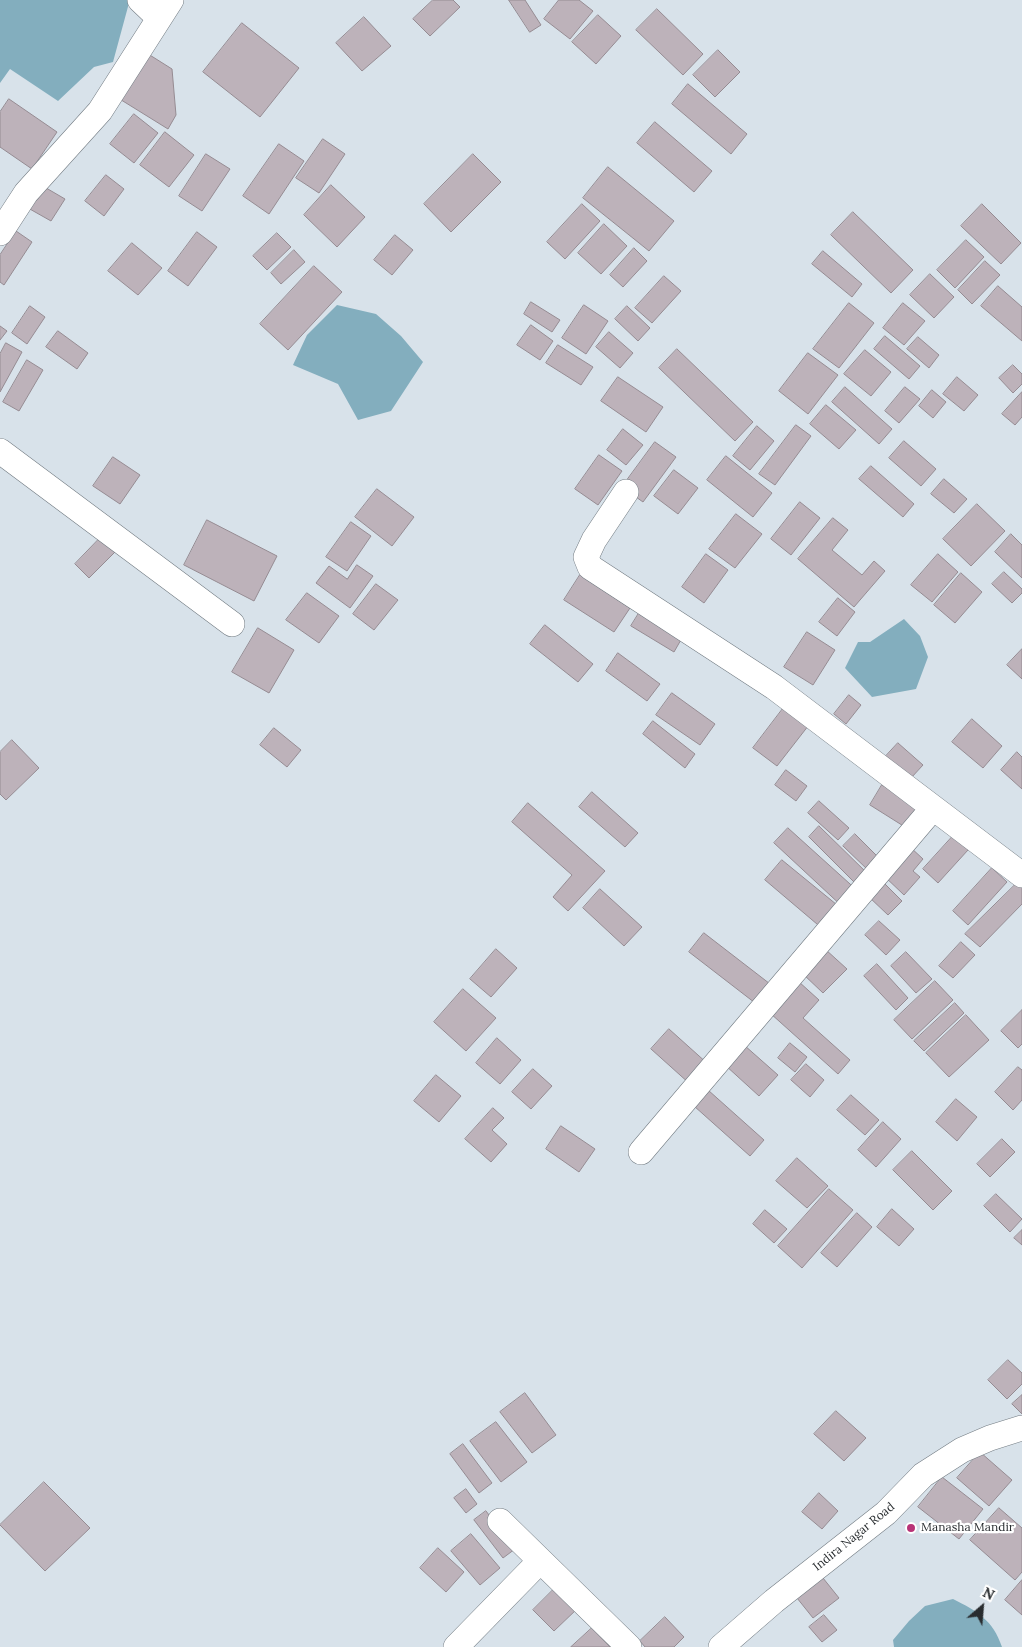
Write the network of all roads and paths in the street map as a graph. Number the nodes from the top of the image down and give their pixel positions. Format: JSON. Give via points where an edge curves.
{"nodes":[{"id":1,"x":140,"y":0,"type":"edge"},
{"id":2,"x":165,"y":9,"type":"edge"},
{"id":3,"x":0,"y":233,"type":"edge"},
{"id":4,"x":0,"y":450,"type":"edge"},
{"id":5,"x":626,"y":492,"type":"dead end"},
{"id":6,"x":232,"y":624,"type":"dead end"},
{"id":7,"x":933,"y":808,"type":"junction"},
{"id":8,"x":1022,"y":875,"type":"edge"},
{"id":9,"x":641,"y":1152,"type":"dead end"},
{"id":10,"x":1022,"y":1428,"type":"edge"},
{"id":11,"x":500,"y":1522,"type":"dead end"},
{"id":12,"x":540,"y":1561,"type":"junction"},
{"id":13,"x":456,"y":1647,"type":"edge"},
{"id":14,"x":629,"y":1647,"type":"edge"},
{"id":15,"x":721,"y":1647,"type":"edge"}],
"edges":[{"from":1,"to":2,"type":"street"},
{"from":2,"to":3,"type":"street","via":[[100,111],[26,194]]},
{"from":4,"to":6,"type":"street"},
{"from":5,"to":7,"type":"street","via":[[594,540],[586,557],[590,567],[774,687]]},
{"from":7,"to":8,"type":"street"},
{"from":7,"to":9,"type":"street"},
{"from":10,"to":15,"type":"street","name":"Indira Nagar Road","via":[[962,1450],[923,1475],[886,1514],[774,1601]]},
{"from":11,"to":12,"type":"street"},
{"from":12,"to":13,"type":"street"},
{"from":12,"to":14,"type":"street"}]}
